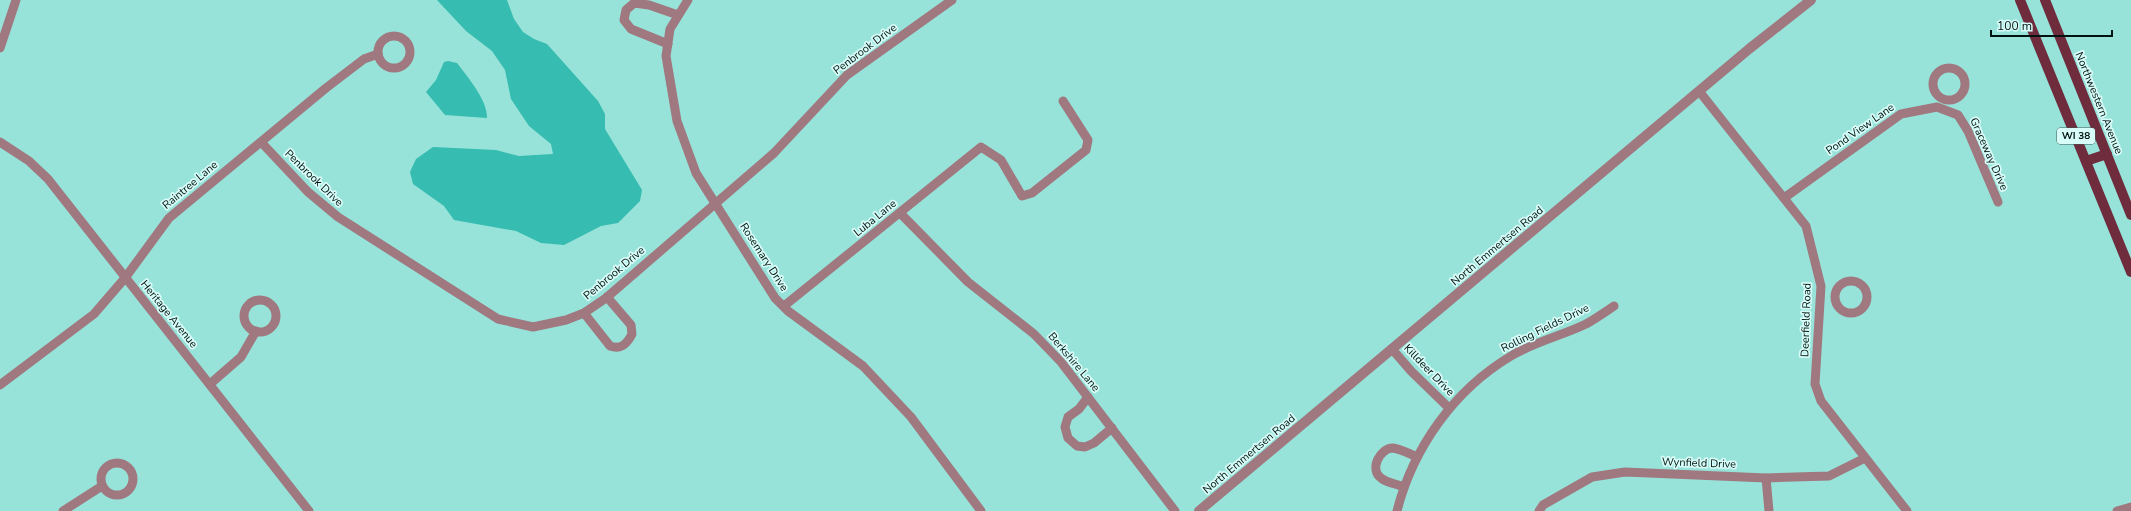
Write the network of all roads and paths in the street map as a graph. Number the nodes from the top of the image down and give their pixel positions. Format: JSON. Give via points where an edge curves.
{"nodes":[{"id":1,"x":16,"y":0,"type":"edge"},
{"id":2,"x":688,"y":0,"type":"edge"},
{"id":3,"x":952,"y":0,"type":"edge"},
{"id":4,"x":1811,"y":0,"type":"edge"},
{"id":5,"x":2020,"y":0,"type":"edge"},
{"id":6,"x":2045,"y":0,"type":"edge"},
{"id":7,"x":678,"y":15,"type":"junction"},
{"id":8,"x":668,"y":44,"type":"junction"},
{"id":9,"x":0,"y":47,"type":"edge"},
{"id":10,"x":378,"y":54,"type":"dead end"},
{"id":11,"x":1699,"y":91,"type":"junction"},
{"id":12,"x":1943,"y":99,"type":"dead end"},
{"id":13,"x":1062,"y":101,"type":"dead end"},
{"id":14,"x":1941,"y":109,"type":"junction"},
{"id":15,"x":1958,"y":115,"type":"joint"},
{"id":16,"x":0,"y":142,"type":"edge"},
{"id":17,"x":261,"y":142,"type":"junction"},
{"id":18,"x":2107,"y":154,"type":"junction"},
{"id":19,"x":2086,"y":161,"type":"junction"},
{"id":20,"x":1784,"y":198,"type":"junction"},
{"id":21,"x":1998,"y":202,"type":"dead end"},
{"id":22,"x":716,"y":204,"type":"junction"},
{"id":23,"x":900,"y":213,"type":"junction"},
{"id":24,"x":2131,"y":215,"type":"edge"},
{"id":25,"x":2131,"y":272,"type":"edge"},
{"id":26,"x":125,"y":278,"type":"junction"},
{"id":27,"x":1820,"y":295,"type":"junction"},
{"id":28,"x":1835,"y":295,"type":"dead end"},
{"id":29,"x":607,"y":297,"type":"junction"},
{"id":30,"x":784,"y":306,"type":"junction"},
{"id":31,"x":1614,"y":306,"type":"dead end"},
{"id":32,"x":584,"y":313,"type":"junction"},
{"id":33,"x":256,"y":331,"type":"dead end"},
{"id":34,"x":1392,"y":349,"type":"junction"},
{"id":35,"x":210,"y":384,"type":"junction"},
{"id":36,"x":0,"y":385,"type":"edge"},
{"id":37,"x":1088,"y":397,"type":"junction"},
{"id":38,"x":1449,"y":408,"type":"junction"},
{"id":39,"x":1112,"y":428,"type":"junction"},
{"id":40,"x":1417,"y":458,"type":"junction"},
{"id":41,"x":1865,"y":458,"type":"junction"},
{"id":42,"x":1766,"y":478,"type":"junction"},
{"id":43,"x":102,"y":486,"type":"dead end"},
{"id":44,"x":1404,"y":487,"type":"junction"},
{"id":45,"x":2131,"y":507,"type":"edge"},
{"id":46,"x":64,"y":511,"type":"edge"},
{"id":47,"x":309,"y":511,"type":"edge"},
{"id":48,"x":981,"y":511,"type":"edge"},
{"id":49,"x":1175,"y":511,"type":"edge"},
{"id":50,"x":1199,"y":511,"type":"edge"},
{"id":51,"x":1396,"y":511,"type":"edge"},
{"id":52,"x":1539,"y":511,"type":"edge"},
{"id":53,"x":1769,"y":511,"type":"edge"},
{"id":54,"x":1906,"y":511,"type":"edge"},
{"id":55,"x":2117,"y":511,"type":"edge"}],
"edges":[{"from":1,"to":9,"type":"street"},
{"from":2,"to":7,"type":"street","name":"Rosemary Drive"},
{"from":3,"to":22,"type":"street","name":"Penbrook Drive","via":[[848,75],[774,153]]},
{"from":4,"to":11,"type":"street","name":"North Emmertsen Road"},
{"from":5,"to":19,"type":"main road","number":"WI 38"},
{"from":6,"to":18,"type":"main road","name":"Northwestern Avenue","number":"WI 38"},
{"from":7,"to":8,"type":"street","name":"Rosemary Drive","via":[[670,29]]},
{"from":7,"to":8,"type":"street","via":[[649,5],[634,3],[626,10],[624,20],[631,29]]},
{"from":8,"to":22,"type":"street","name":"Rosemary Drive","via":[[666,56],[677,121],[696,173]]},
{"from":10,"to":17,"type":"street","name":"Raintree Lane","via":[[364,59]]},
{"from":11,"to":20,"type":"street","name":"Deerfield Road"},
{"from":11,"to":34,"type":"street","name":"North Emmertsen Road"},
{"from":12,"to":14,"type":"street"},
{"from":13,"to":23,"type":"street","name":"Luba Lane","via":[[1088,140],[1086,150],[1032,193],[1022,196],[1001,160],[981,147]]},
{"from":14,"to":15,"type":"street","name":"Pond View Lane"},
{"from":14,"to":20,"type":"street","name":"Pond View Lane","via":[[1901,114]]},
{"from":15,"to":21,"type":"street","name":"Graceway Drive","via":[[1968,131]]},
{"from":16,"to":26,"type":"street","name":"Heritage Avenue","via":[[29,161],[48,179]]},
{"from":17,"to":26,"type":"street","name":"Raintree Lane","via":[[169,218]]},
{"from":17,"to":32,"type":"street","name":"Penbrook Drive","via":[[308,192],[338,217],[498,319],[533,327]]},
{"from":18,"to":19,"type":"main road"},
{"from":18,"to":24,"type":"main road","name":"Northwestern Avenue","number":"WI 38"},
{"from":19,"to":25,"type":"main road","number":"WI 38"},
{"from":20,"to":27,"type":"street","name":"Deerfield Road","via":[[1806,226],[1821,286]]},
{"from":22,"to":29,"type":"street","name":"Penbrook Drive"},
{"from":22,"to":30,"type":"street","name":"Rosemary Drive","via":[[775,298]]},
{"from":23,"to":30,"type":"street","name":"Luba Lane"},
{"from":23,"to":37,"type":"street","name":"Berkshire Lane","via":[[968,282],[1034,334],[1061,362]]},
{"from":26,"to":35,"type":"street","name":"Heritage Avenue"},
{"from":26,"to":36,"type":"street","name":"Raintree Lane","via":[[94,314]]},
{"from":27,"to":28,"type":"street"},
{"from":27,"to":41,"type":"street","name":"Deerfield Road","via":[[1815,384],[1821,401]]},
{"from":29,"to":32,"type":"street","name":"Penbrook Drive"},
{"from":29,"to":32,"type":"street","via":[[631,325],[632,334],[625,344],[619,348],[610,346]]},
{"from":30,"to":48,"type":"street","name":"Rosemary Drive","via":[[863,366],[911,417]]},
{"from":31,"to":38,"type":"street","name":"Rolling Fields Drive","via":[[1586,324],[1511,356],[1480,378]]},
{"from":33,"to":35,"type":"street","via":[[241,357]]},
{"from":34,"to":38,"type":"street","name":"Killdeer Drive"},
{"from":34,"to":50,"type":"street","name":"North Emmertsen Road"},
{"from":35,"to":47,"type":"street","name":"Heritage Avenue"},
{"from":37,"to":39,"type":"street","name":"Berkshire Lane"},
{"from":37,"to":39,"type":"street","via":[[1079,409],[1068,417],[1064,427],[1068,438],[1077,446],[1085,447]]},
{"from":38,"to":40,"type":"street","name":"Rolling Fields Drive"},
{"from":39,"to":49,"type":"street","name":"Berkshire Lane"},
{"from":40,"to":44,"type":"street","name":"Rolling Fields Drive"},
{"from":40,"to":44,"type":"street","via":[[1395,448],[1380,454],[1376,470],[1380,478]]},
{"from":41,"to":42,"type":"street","name":"Wynfield Drive","via":[[1829,476]]},
{"from":41,"to":54,"type":"street","name":"Deerfield Road"},
{"from":42,"to":52,"type":"street","name":"Wynfield Drive","via":[[1625,472],[1592,477],[1543,505]]},
{"from":42,"to":53,"type":"street"},
{"from":43,"to":46,"type":"street"},
{"from":44,"to":51,"type":"street","name":"Rolling Fields Drive"},
{"from":45,"to":55,"type":"street"}]}
